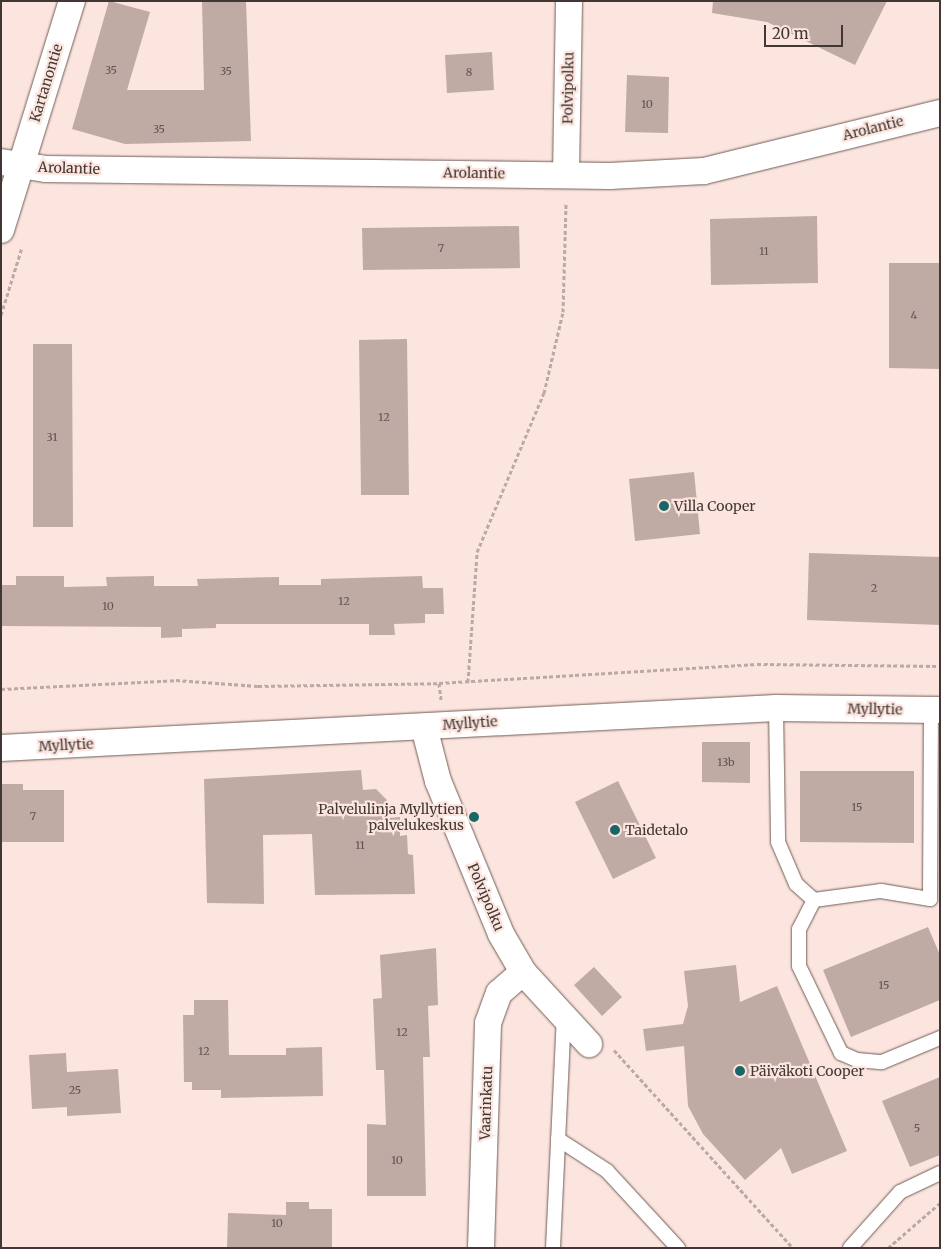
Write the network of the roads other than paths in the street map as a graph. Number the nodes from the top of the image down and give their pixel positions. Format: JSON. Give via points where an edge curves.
{"nodes":[{"id":1,"x":72,"y":1,"type":"edge"},
{"id":2,"x":569,"y":1,"type":"edge"},
{"id":3,"x":940,"y":113,"type":"edge"},
{"id":4,"x":11,"y":164,"type":"edge"},
{"id":5,"x":566,"y":174,"type":"junction"},
{"id":6,"x":1,"y":230,"type":"edge"},
{"id":7,"x":776,"y":708,"type":"junction"},
{"id":8,"x":936,"y":710,"type":"edge"},
{"id":9,"x":424,"y":726,"type":"junction"},
{"id":10,"x":1,"y":748,"type":"edge"},
{"id":11,"x":814,"y":900,"type":"junction"},
{"id":12,"x":523,"y":972,"type":"junction"},
{"id":13,"x":564,"y":1016,"type":"junction"},
{"id":14,"x":940,"y":1038,"type":"edge"},
{"id":15,"x":598,"y":1043,"type":"road end"},
{"id":16,"x":558,"y":1139,"type":"junction"},
{"id":17,"x":940,"y":1174,"type":"edge"},
{"id":18,"x":481,"y":1248,"type":"edge"},
{"id":19,"x":553,"y":1248,"type":"edge"},
{"id":20,"x":678,"y":1248,"type":"edge"},
{"id":21,"x":850,"y":1248,"type":"edge"}],
"edges":[{"from":1,"to":4,"type":"street","name":"Kartanontie"},
{"from":2,"to":5,"type":"street","name":"Polvipolku"},
{"from":3,"to":5,"type":"street","name":"Arolantie","via":[[704,171]]},
{"from":4,"to":5,"type":"street","name":"Arolantie","via":[[46,169]]},
{"from":4,"to":6,"type":"street","name":"Kartanontie"},
{"from":7,"to":8,"type":"street","name":"Myllytie"},
{"from":7,"to":9,"type":"street","name":"Myllytie"},
{"from":7,"to":11,"type":"lane","via":[[778,842],[796,884]]},
{"from":8,"to":11,"type":"lane","via":[[930,899],[881,891]]},
{"from":9,"to":10,"type":"street","name":"Myllytie"},
{"from":9,"to":12,"type":"street","name":"Polvipolku","via":[[438,781],[502,934]]},
{"from":11,"to":14,"type":"lane","via":[[799,929],[800,966],[841,1053],[857,1060],[882,1062]]},
{"from":12,"to":13,"type":"street","name":"Polvipolku"},
{"from":12,"to":18,"type":"street","name":"Vaarinkatu","via":[[499,993],[488,1023]]},
{"from":13,"to":15,"type":"street","name":"Polvipolku"},
{"from":13,"to":16,"type":"lane"},
{"from":16,"to":19,"type":"lane"},
{"from":16,"to":20,"type":"lane","via":[[607,1171]]},
{"from":17,"to":21,"type":"lane","via":[[900,1192]]}]}
